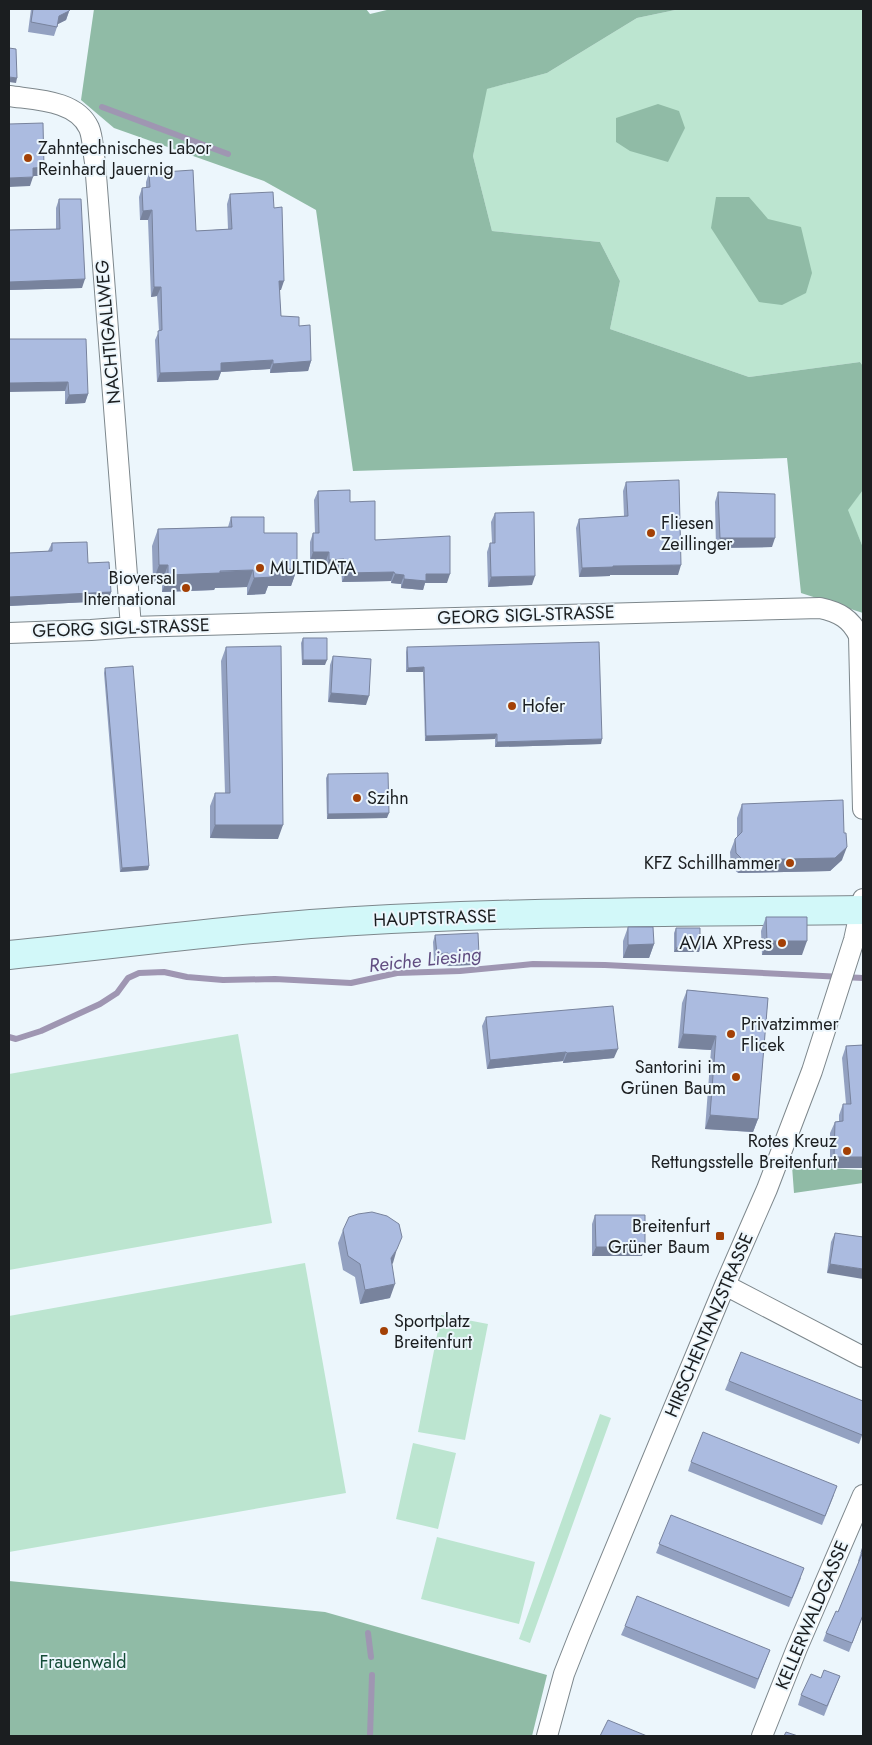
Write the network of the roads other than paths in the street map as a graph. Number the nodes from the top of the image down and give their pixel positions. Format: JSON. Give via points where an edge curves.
{"nodes":[{"id":1,"x":9,"y":96,"type":"edge"},
{"id":2,"x":131,"y":627,"type":"junction"},
{"id":3,"x":9,"y":632,"type":"edge"},
{"id":4,"x":863,"y":809,"type":"edge"},
{"id":5,"x":863,"y":906,"type":"edge"},
{"id":6,"x":9,"y":955,"type":"edge"},
{"id":7,"x":725,"y":1285,"type":"junction"},
{"id":8,"x":863,"y":1357,"type":"edge"},
{"id":9,"x":863,"y":1495,"type":"edge"},
{"id":10,"x":548,"y":1736,"type":"edge"},
{"id":11,"x":762,"y":1736,"type":"edge"}],
"edges":[{"from":1,"to":2,"type":"street","name":"NACHTIGALLWEG","via":[[66,106],[81,116],[90,129]]},
{"from":2,"to":3,"type":"street","name":"GEORG SIGL-STRASSE"},
{"from":2,"to":4,"type":"street","name":"GEORG SIGL-STRASSE","via":[[820,608],[835,611],[847,618],[860,636]]},
{"from":5,"to":6,"type":"main road","name":"HAUPTSTRASSE","via":[[326,923]]},
{"from":5,"to":7,"type":"street","name":"HIRSCHENTANZSTRASSE","via":[[812,1071],[763,1199]]},
{"from":7,"to":8,"type":"street"},
{"from":7,"to":10,"type":"street","name":"HIRSCHENTANZSTRASSE","via":[[564,1674]]},
{"from":9,"to":11,"type":"street","name":"KELLERWALDGASSE"}]}
